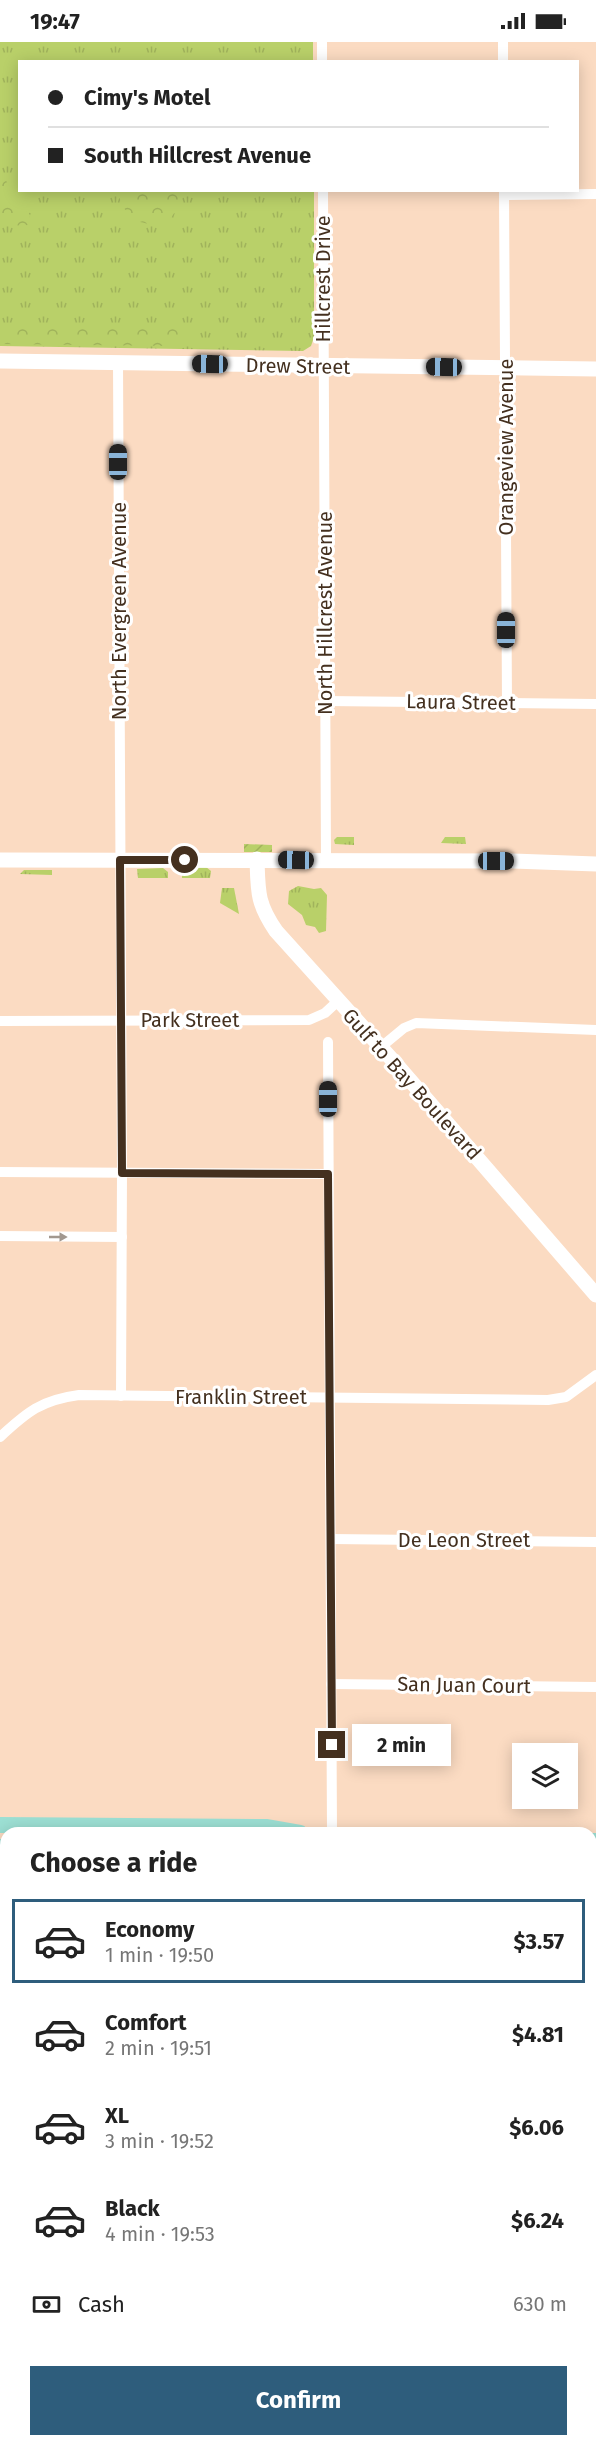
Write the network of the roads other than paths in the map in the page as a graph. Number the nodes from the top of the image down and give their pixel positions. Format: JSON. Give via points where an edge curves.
{"nodes":[{"id":1,"x":322,"y":42,"type":"edge"},
{"id":2,"x":503,"y":42,"type":"edge"},
{"id":3,"x":322,"y":60,"type":"edge"},
{"id":4,"x":503,"y":60,"type":"edge"},
{"id":5,"x":323,"y":192,"type":"edge"},
{"id":6,"x":504,"y":193,"type":"edge"},
{"id":7,"x":596,"y":194,"type":"edge"},
{"id":8,"x":0,"y":361,"type":"edge"},
{"id":9,"x":118,"y":362,"type":"junction"},
{"id":10,"x":324,"y":367,"type":"junction"},
{"id":11,"x":506,"y":369,"type":"junction"},
{"id":12,"x":596,"y":369,"type":"edge"},
{"id":13,"x":326,"y":701,"type":"junction"},
{"id":14,"x":507,"y":703,"type":"junction"},
{"id":15,"x":596,"y":704,"type":"edge"},
{"id":16,"x":0,"y":860,"type":"edge"},
{"id":17,"x":120,"y":860,"type":"junction"},
{"id":18,"x":258,"y":860,"type":"junction"},
{"id":19,"x":326,"y":860,"type":"junction"},
{"id":20,"x":596,"y":864,"type":"edge"},
{"id":21,"x":338,"y":1001,"type":"junction"},
{"id":22,"x":120,"y":1020,"type":"junction"},
{"id":23,"x":0,"y":1021,"type":"edge"},
{"id":24,"x":596,"y":1030,"type":"edge"},
{"id":25,"x":328,"y":1042,"type":"dead end"},
{"id":26,"x":381,"y":1047,"type":"junction"},
{"id":27,"x":0,"y":1172,"type":"edge"},
{"id":28,"x":122,"y":1173,"type":"junction"},
{"id":29,"x":328,"y":1174,"type":"junction"},
{"id":30,"x":0,"y":1236,"type":"edge"},
{"id":31,"x":122,"y":1237,"type":"junction"},
{"id":32,"x":596,"y":1295,"type":"edge"},
{"id":33,"x":596,"y":1376,"type":"edge"},
{"id":34,"x":121,"y":1396,"type":"junction"},
{"id":35,"x":331,"y":1397,"type":"junction"},
{"id":36,"x":0,"y":1437,"type":"edge"},
{"id":37,"x":331,"y":1539,"type":"junction"},
{"id":38,"x":596,"y":1542,"type":"edge"},
{"id":39,"x":331,"y":1684,"type":"junction"},
{"id":40,"x":596,"y":1687,"type":"edge"},
{"id":41,"x":0,"y":1826,"type":"edge"},
{"id":42,"x":44,"y":1827,"type":"edge"},
{"id":43,"x":332,"y":1827,"type":"edge"}],
"edges":[{"from":1,"to":3,"type":"street"},
{"from":2,"to":4,"type":"street"},
{"from":5,"to":10,"type":"street","name":"Hillcrest Drive"},
{"from":6,"to":7,"type":"street"},
{"from":6,"to":11,"type":"street","name":"Orangeview Avenue"},
{"from":8,"to":9,"type":"street","name":"Drew Street"},
{"from":9,"to":10,"type":"street","name":"Drew Street"},
{"from":9,"to":17,"type":"street","name":"North Evergreen Avenue"},
{"from":10,"to":11,"type":"street","name":"Drew Street"},
{"from":10,"to":13,"type":"street","name":"North Hillcrest Avenue"},
{"from":11,"to":12,"type":"street","name":"Drew Street"},
{"from":11,"to":14,"type":"street","name":"Orangeview Avenue"},
{"from":13,"to":14,"type":"street","name":"Laura Street"},
{"from":13,"to":19,"type":"street","name":"North Hillcrest Avenue"},
{"from":14,"to":15,"type":"street","name":"Laura Street"},
{"from":16,"to":17,"type":"street"},
{"from":17,"to":18,"type":"street"},
{"from":17,"to":22,"type":"street","name":"North Evergreen Avenue"},
{"from":18,"to":19,"type":"street"},
{"from":18,"to":21,"type":"street","name":"Gulf to Bay Boulevard","via":[[258,892],[263,912]]},
{"from":19,"to":20,"type":"street"},
{"from":21,"to":22,"type":"street","name":"Park Street","via":[[309,1020]]},
{"from":21,"to":26,"type":"street","name":"Gulf to Bay Boulevard"},
{"from":22,"to":23,"type":"street","name":"Park Street"},
{"from":22,"to":28,"type":"street","name":"North Evergreen Avenue"},
{"from":24,"to":26,"type":"street","via":[[416,1023]]},
{"from":25,"to":29,"type":"street"},
{"from":26,"to":32,"type":"street","name":"Gulf to Bay Boulevard"},
{"from":27,"to":28,"type":"street"},
{"from":28,"to":29,"type":"street"},
{"from":28,"to":31,"type":"street","name":"North Evergreen Avenue"},
{"from":29,"to":35,"type":"street"},
{"from":30,"to":31,"type":"street","one_way":true},
{"from":31,"to":34,"type":"street","name":"North Evergreen Avenue"},
{"from":33,"to":35,"type":"street","name":"Franklin Street","via":[[566,1397],[548,1400]]},
{"from":34,"to":35,"type":"street","name":"Franklin Street"},
{"from":34,"to":36,"type":"street","name":"Franklin Street","via":[[79,1395],[39,1404]]},
{"from":35,"to":37,"type":"street"},
{"from":37,"to":38,"type":"street","name":"De Leon Street"},
{"from":37,"to":39,"type":"street"},
{"from":39,"to":40,"type":"street","name":"San Juan Court"},
{"from":39,"to":43,"type":"street"},
{"from":41,"to":42,"type":"main road"}]}
